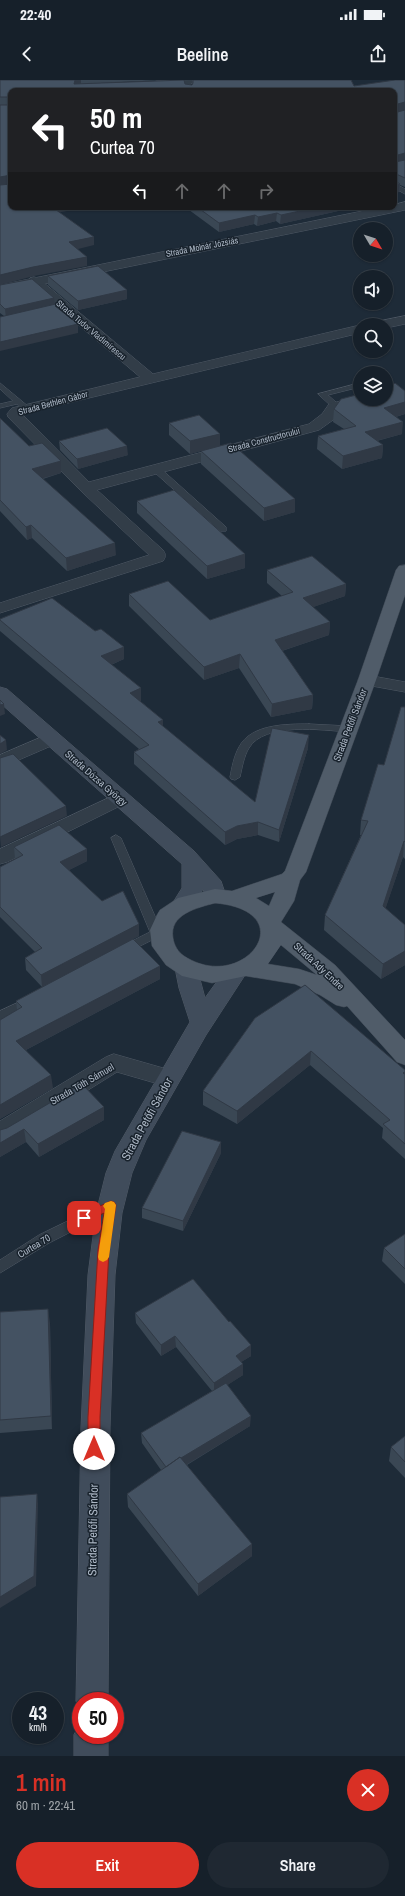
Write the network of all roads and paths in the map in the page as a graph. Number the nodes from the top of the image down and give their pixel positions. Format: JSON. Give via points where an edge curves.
{"nodes":[{"id":1,"x":143,"y":85,"type":"edge"},
{"id":2,"x":190,"y":85,"type":"edge"},
{"id":3,"x":385,"y":210,"type":"edge"},
{"id":4,"x":34,"y":281,"type":"junction"},
{"id":5,"x":0,"y":289,"type":"edge"},
{"id":6,"x":405,"y":320,"type":"edge"},
{"id":7,"x":393,"y":322,"type":"edge"},
{"id":8,"x":353,"y":331,"type":"edge"},
{"id":9,"x":149,"y":378,"type":"junction"},
{"id":10,"x":0,"y":385,"type":"edge"},
{"id":11,"x":353,"y":386,"type":"edge"},
{"id":12,"x":353,"y":402,"type":"edge"},
{"id":13,"x":22,"y":405,"type":"junction"},
{"id":14,"x":0,"y":406,"type":"edge"},
{"id":15,"x":334,"y":407,"type":"junction"},
{"id":16,"x":156,"y":469,"type":"junction"},
{"id":17,"x":86,"y":488,"type":"junction"},
{"id":18,"x":222,"y":529,"type":"dead end"},
{"id":19,"x":405,"y":570,"type":"edge"},
{"id":20,"x":0,"y":608,"type":"edge"},
{"id":21,"x":367,"y":680,"type":"junction"},
{"id":22,"x":405,"y":687,"type":"edge"},
{"id":23,"x":0,"y":693,"type":"edge"},
{"id":24,"x":348,"y":729,"type":"junction"},
{"id":25,"x":51,"y":739,"type":"junction"},
{"id":26,"x":0,"y":762,"type":"edge"},
{"id":27,"x":234,"y":777,"type":"dead end"},
{"id":28,"x":119,"y":799,"type":"junction"},
{"id":29,"x":116,"y":838,"type":"dead end"},
{"id":30,"x":0,"y":857,"type":"edge"},
{"id":31,"x":193,"y":863,"type":"junction"},
{"id":32,"x":290,"y":879,"type":"junction"},
{"id":33,"x":224,"y":897,"type":"junction"},
{"id":34,"x":182,"y":904,"type":"junction"},
{"id":35,"x":271,"y":926,"type":"junction"},
{"id":36,"x":160,"y":941,"type":"junction"},
{"id":37,"x":116,"y":955,"type":"edge"},
{"id":38,"x":186,"y":968,"type":"junction"},
{"id":39,"x":241,"y":970,"type":"junction"},
{"id":40,"x":41,"y":995,"type":"edge"},
{"id":41,"x":361,"y":1008,"type":"junction"},
{"id":42,"x":0,"y":1016,"type":"edge"},
{"id":43,"x":202,"y":1023,"type":"junction"},
{"id":44,"x":405,"y":1056,"type":"edge"},
{"id":45,"x":169,"y":1078,"type":"junction"},
{"id":46,"x":0,"y":1133,"type":"edge"},
{"id":47,"x":111,"y":1205,"type":"junction"},
{"id":48,"x":0,"y":1267,"type":"edge"},
{"id":49,"x":92,"y":1692,"type":"edge"},
{"id":50,"x":91,"y":1744,"type":"edge"},
{"id":51,"x":91,"y":1756,"type":"edge"}],
"edges":[{"from":1,"to":2,"type":"street"},
{"from":3,"to":4,"type":"street","name":"Strada Molnár Józsiás"},
{"from":4,"to":5,"type":"street","name":"Strada Molnár Józsiás"},
{"from":4,"to":9,"type":"street","name":"Strada Tudor Vladimirescu","via":[[61,309]]},
{"from":6,"to":7,"type":"street"},
{"from":8,"to":9,"type":"street","name":"Strada Bethlen Gábor"},
{"from":9,"to":13,"type":"street","name":"Strada Bethlen Gábor"},
{"from":10,"to":13,"type":"lane"},
{"from":11,"to":15,"type":"lane","via":[[322,394],[334,404]]},
{"from":12,"to":15,"type":"street"},
{"from":13,"to":14,"type":"lane"},
{"from":13,"to":17,"type":"street","name":"Strada Bethlen Gábor","via":[[14,414],[15,418]]},
{"from":15,"to":16,"type":"street","name":"Strada Constructorului","via":[[328,417],[314,427]]},
{"from":16,"to":17,"type":"street","name":"Strada Constructorului"},
{"from":16,"to":18,"type":"lane"},
{"from":17,"to":20,"type":"street","name":"Strada Bethlen Gábor","via":[[157,553],[157,558]]},
{"from":19,"to":21,"type":"main road","name":"Strada Petőfi Sándor"},
{"from":21,"to":22,"type":"street"},
{"from":21,"to":24,"type":"main road","name":"Strada Petőfi Sándor"},
{"from":23,"to":25,"type":"main road","name":"Strada Dózsa György"},
{"from":24,"to":27,"type":"lane","via":[[306,725],[260,734],[245,744]]},
{"from":24,"to":32,"type":"main road","name":"Strada Petőfi Sándor","via":[[295,872]]},
{"from":25,"to":26,"type":"street"},
{"from":25,"to":28,"type":"main road","name":"Strada Dózsa György"},
{"from":28,"to":30,"type":"street"},
{"from":28,"to":31,"type":"main road","name":"Strada Dózsa György"},
{"from":29,"to":36,"type":"lane"},
{"from":31,"to":33,"type":"main road","name":"Strada Dózsa György"},
{"from":31,"to":34,"type":"main road","via":[[193,888]]},
{"from":32,"to":33,"type":"main road"},
{"from":32,"to":35,"type":"main road","name":"Strada Petőfi Sándor","via":[[283,902]]},
{"from":33,"to":34,"type":"main road","via":[[198,898]]},
{"from":33,"to":35,"type":"main road","via":[[249,903],[262,912]]},
{"from":34,"to":36,"type":"main road","via":[[170,913],[162,924]]},
{"from":35,"to":39,"type":"main road","via":[[273,935],[270,947],[263,957]]},
{"from":35,"to":41,"type":"main road","name":"Strada Ady Endre","via":[[294,942],[339,983]]},
{"from":36,"to":37,"type":"lane"},
{"from":36,"to":38,"type":"main road","via":[[172,959]]},
{"from":38,"to":39,"type":"main road","via":[[220,974]]},
{"from":38,"to":43,"type":"main road"},
{"from":39,"to":41,"type":"main road","name":"Strada Ady Endre","via":[[299,977],[328,989]]},
{"from":39,"to":43,"type":"main road","name":"Strada Petőfi Sándor","via":[[222,991]]},
{"from":40,"to":42,"type":"lane"},
{"from":41,"to":44,"type":"main road","name":"Strada Ady Endre"},
{"from":43,"to":45,"type":"main road","name":"Strada Petőfi Sándor"},
{"from":45,"to":46,"type":"street","name":"Strada Tóth Sámuel","via":[[114,1064]]},
{"from":45,"to":47,"type":"main road","name":"Strada Petőfi Sándor","via":[[130,1147],[118,1174]]},
{"from":47,"to":48,"type":"lane","name":"Curtea 70","via":[[44,1239]]},
{"from":47,"to":49,"type":"main road","name":"Strada Petőfi Sándor","via":[[104,1250],[94,1417]]},
{"from":50,"to":51,"type":"main road"}]}
